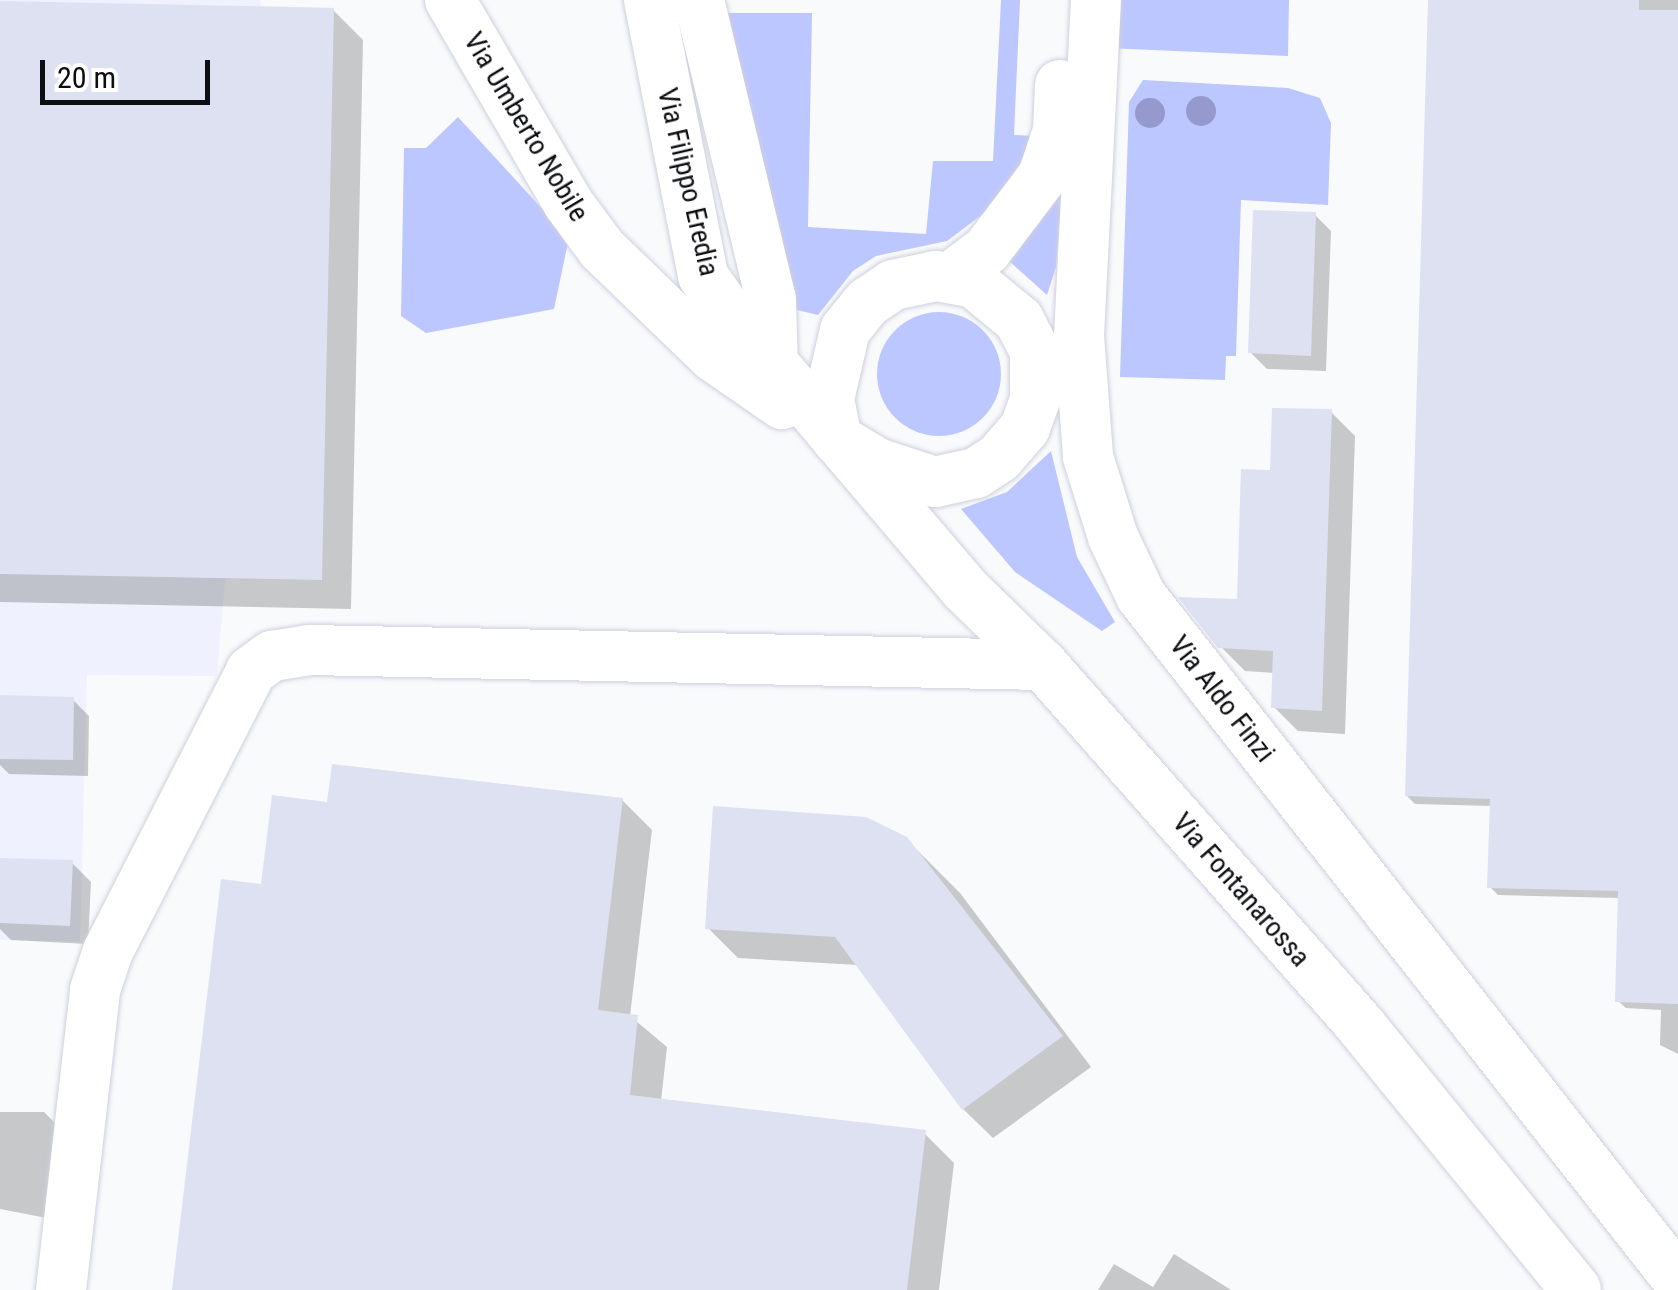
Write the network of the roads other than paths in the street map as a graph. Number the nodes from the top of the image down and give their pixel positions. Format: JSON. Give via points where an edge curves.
{"nodes":[{"id":1,"x":450,"y":0,"type":"edge"},
{"id":2,"x":649,"y":0,"type":"edge"},
{"id":3,"x":699,"y":0,"type":"edge"},
{"id":4,"x":1063,"y":0,"type":"edge"},
{"id":5,"x":1096,"y":0,"type":"edge"},
{"id":6,"x":1080,"y":263,"type":"junction"},
{"id":7,"x":951,"y":277,"type":"junction"},
{"id":8,"x":1035,"y":352,"type":"junction"},
{"id":9,"x":773,"y":369,"type":"junction"},
{"id":10,"x":1080,"y":384,"type":"junction"},
{"id":11,"x":838,"y":438,"type":"junction"},
{"id":12,"x":1043,"y":665,"type":"junction"},
{"id":13,"x":1678,"y":1280,"type":"edge"},
{"id":14,"x":61,"y":1290,"type":"edge"},
{"id":15,"x":1576,"y":1290,"type":"edge"}],
"edges":[{"from":1,"to":11,"type":"street","name":"Via Umberto Nobile","via":[[568,203],[602,249],[714,357]]},
{"from":2,"to":9,"type":"street","name":"Via Filippo Eredia","via":[[703,276]]},
{"from":3,"to":9,"type":"street","via":[[771,298]]},
{"from":4,"to":7,"type":"street","via":[[1054,151],[1028,202],[987,250]]},
{"from":5,"to":6,"type":"street","name":"Via Aldo Finzi"},
{"from":6,"to":8,"type":"street","via":[[1060,317]]},
{"from":6,"to":10,"type":"street","name":"Via Aldo Finzi"},
{"from":7,"to":8,"type":"street","via":[[1004,302]]},
{"from":7,"to":11,"type":"street","via":[[892,285],[845,330],[829,400]]},
{"from":8,"to":10,"type":"street"},
{"from":8,"to":11,"type":"street","via":[[1035,400],[1025,428],[1000,458],[976,473],[936,482],[878,463]]},
{"from":9,"to":11,"type":"street","name":"Via Filippo Eredia"},
{"from":10,"to":13,"type":"street","name":"Via Aldo Finzi","via":[[1088,457],[1141,596]]},
{"from":11,"to":12,"type":"street","name":"Via Fontanarossa","via":[[964,588]]},
{"from":12,"to":14,"type":"street","via":[[309,650],[272,656],[251,671],[108,952],[95,990]]},
{"from":12,"to":15,"type":"street","name":"Via Fontanarossa","via":[[1361,1026]]}]}
